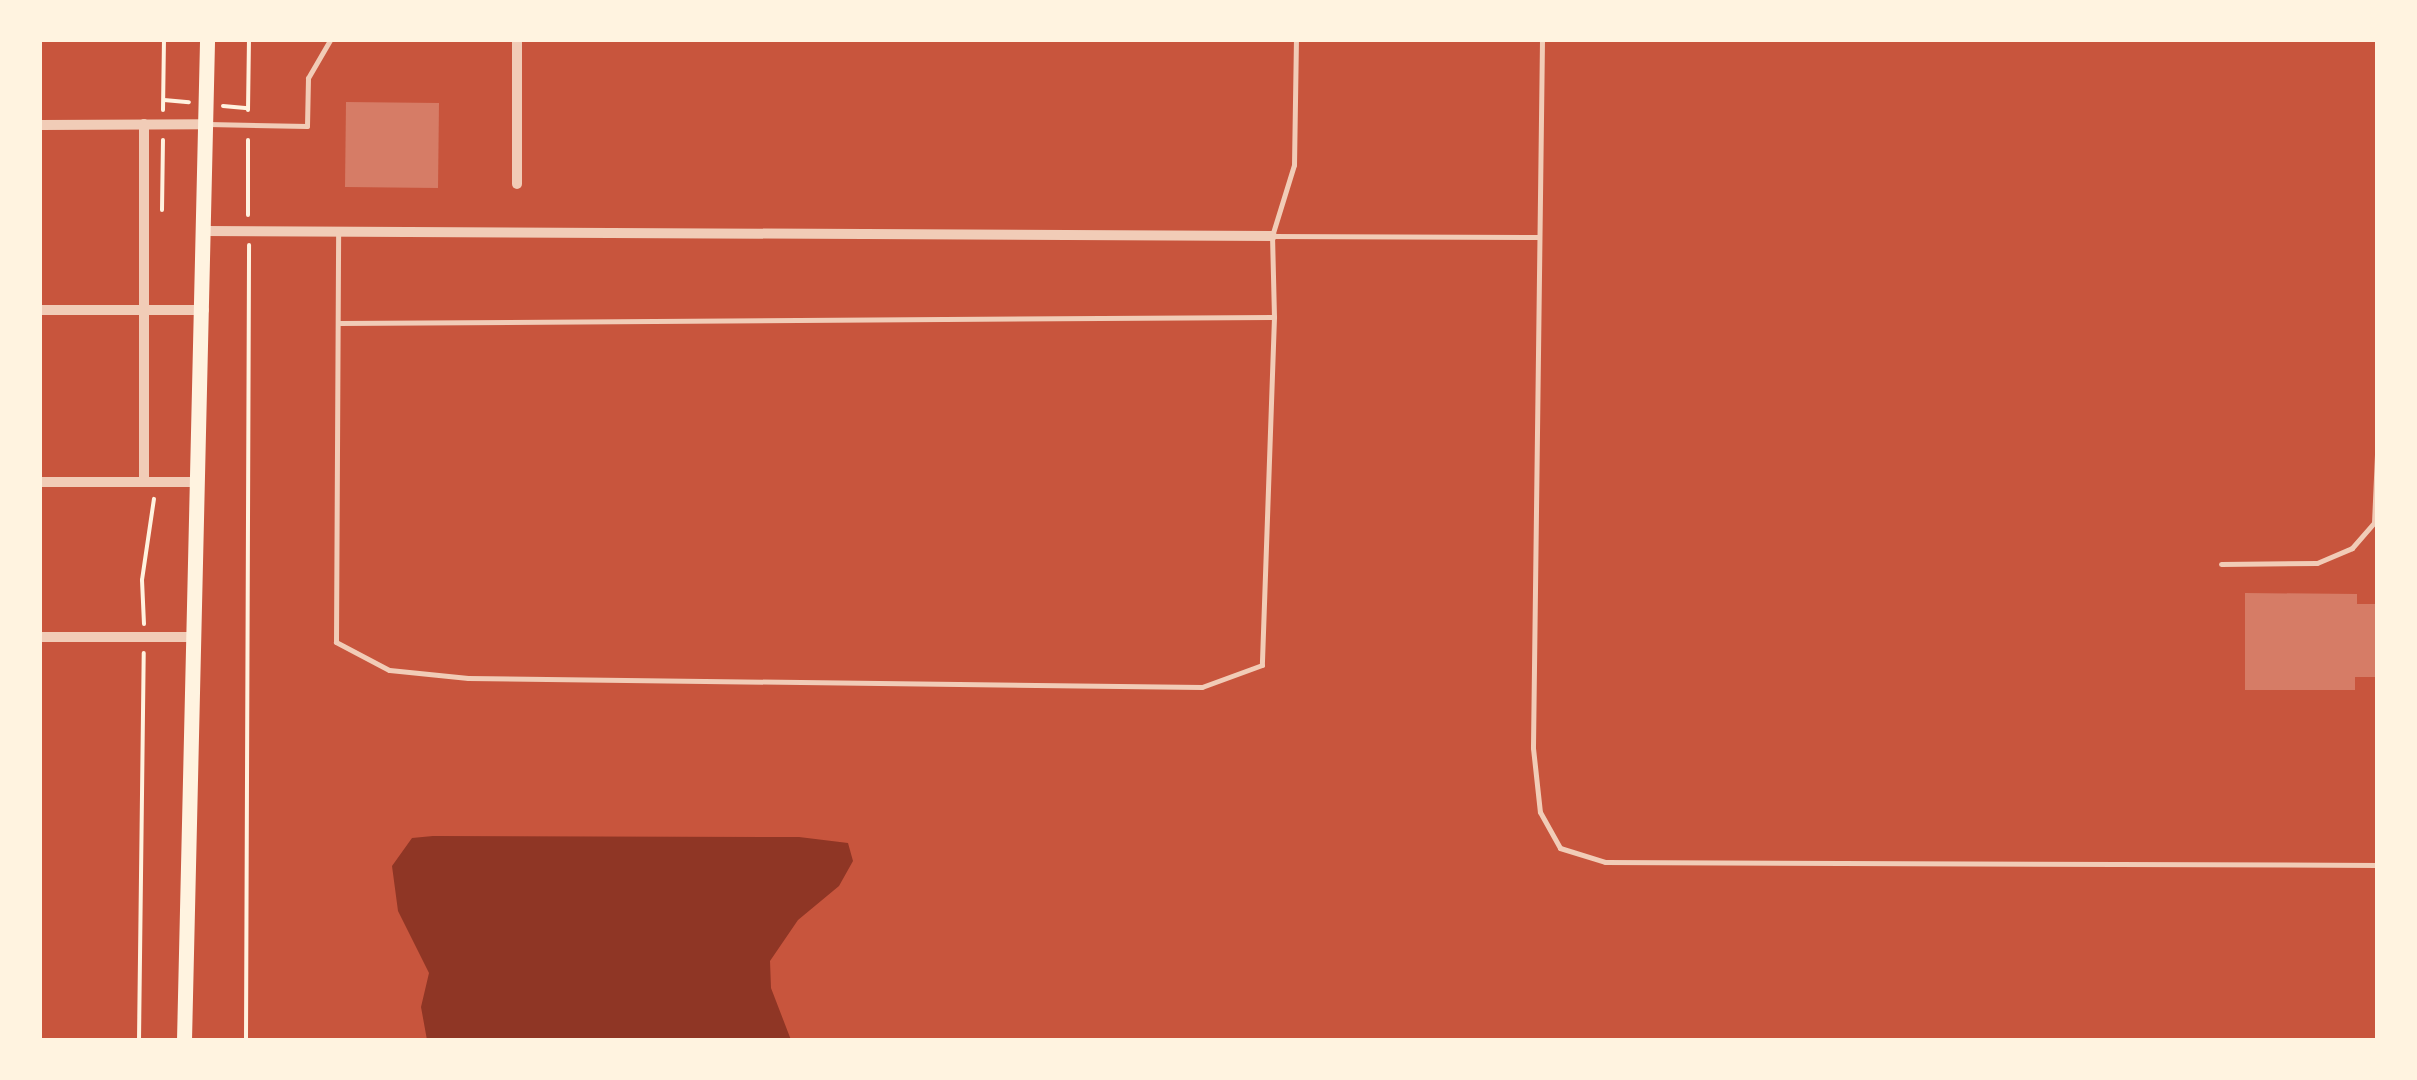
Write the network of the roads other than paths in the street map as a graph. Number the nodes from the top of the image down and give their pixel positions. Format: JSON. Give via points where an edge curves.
{"nodes":[{"id":1,"x":207,"y":40,"type":"edge"},
{"id":2,"x":330,"y":40,"type":"edge"},
{"id":3,"x":517,"y":40,"type":"edge"},
{"id":4,"x":1296,"y":40,"type":"edge"},
{"id":5,"x":1542,"y":40,"type":"edge"},
{"id":6,"x":40,"y":124,"type":"edge"},
{"id":7,"x":144,"y":124,"type":"junction"},
{"id":8,"x":207,"y":124,"type":"junction"},
{"id":9,"x":516,"y":184,"type":"dead end"},
{"id":10,"x":206,"y":231,"type":"junction"},
{"id":11,"x":338,"y":232,"type":"junction"},
{"id":12,"x":1272,"y":236,"type":"junction"},
{"id":13,"x":1540,"y":237,"type":"junction"},
{"id":14,"x":40,"y":310,"type":"edge"},
{"id":15,"x":144,"y":310,"type":"junction"},
{"id":16,"x":205,"y":310,"type":"junction"},
{"id":17,"x":1274,"y":317,"type":"junction"},
{"id":18,"x":338,"y":323,"type":"junction"},
{"id":19,"x":2377,"y":453,"type":"edge"},
{"id":20,"x":40,"y":482,"type":"edge"},
{"id":21,"x":144,"y":482,"type":"junction"},
{"id":22,"x":200,"y":482,"type":"junction"},
{"id":23,"x":2221,"y":564,"type":"dead end"},
{"id":24,"x":40,"y":637,"type":"edge"},
{"id":25,"x":194,"y":637,"type":"junction"},
{"id":26,"x":2377,"y":865,"type":"edge"},
{"id":27,"x":184,"y":1040,"type":"edge"}],
"edges":[{"from":1,"to":8,"type":"main road"},
{"from":2,"to":8,"type":"lane","via":[[308,78],[307,126]]},
{"from":3,"to":9,"type":"street"},
{"from":4,"to":12,"type":"lane","via":[[1294,165]]},
{"from":5,"to":13,"type":"lane"},
{"from":6,"to":7,"type":"street"},
{"from":7,"to":8,"type":"street"},
{"from":7,"to":15,"type":"street"},
{"from":8,"to":10,"type":"main road"},
{"from":10,"to":11,"type":"street"},
{"from":10,"to":16,"type":"main road"},
{"from":11,"to":12,"type":"street"},
{"from":11,"to":18,"type":"lane"},
{"from":12,"to":13,"type":"lane"},
{"from":12,"to":17,"type":"lane"},
{"from":13,"to":26,"type":"lane","via":[[1533,748],[1540,812],[1560,848],[1605,862]]},
{"from":14,"to":15,"type":"street"},
{"from":15,"to":16,"type":"street"},
{"from":15,"to":21,"type":"street"},
{"from":16,"to":22,"type":"main road"},
{"from":17,"to":18,"type":"lane"},
{"from":17,"to":18,"type":"lane","via":[[1262,665],[1202,687],[468,678],[389,670],[336,642]]},
{"from":19,"to":23,"type":"lane","via":[[2374,523],[2352,548],[2317,563]]},
{"from":20,"to":21,"type":"street"},
{"from":21,"to":22,"type":"street"},
{"from":22,"to":25,"type":"main road"},
{"from":24,"to":25,"type":"street"},
{"from":25,"to":27,"type":"main road"}]}
